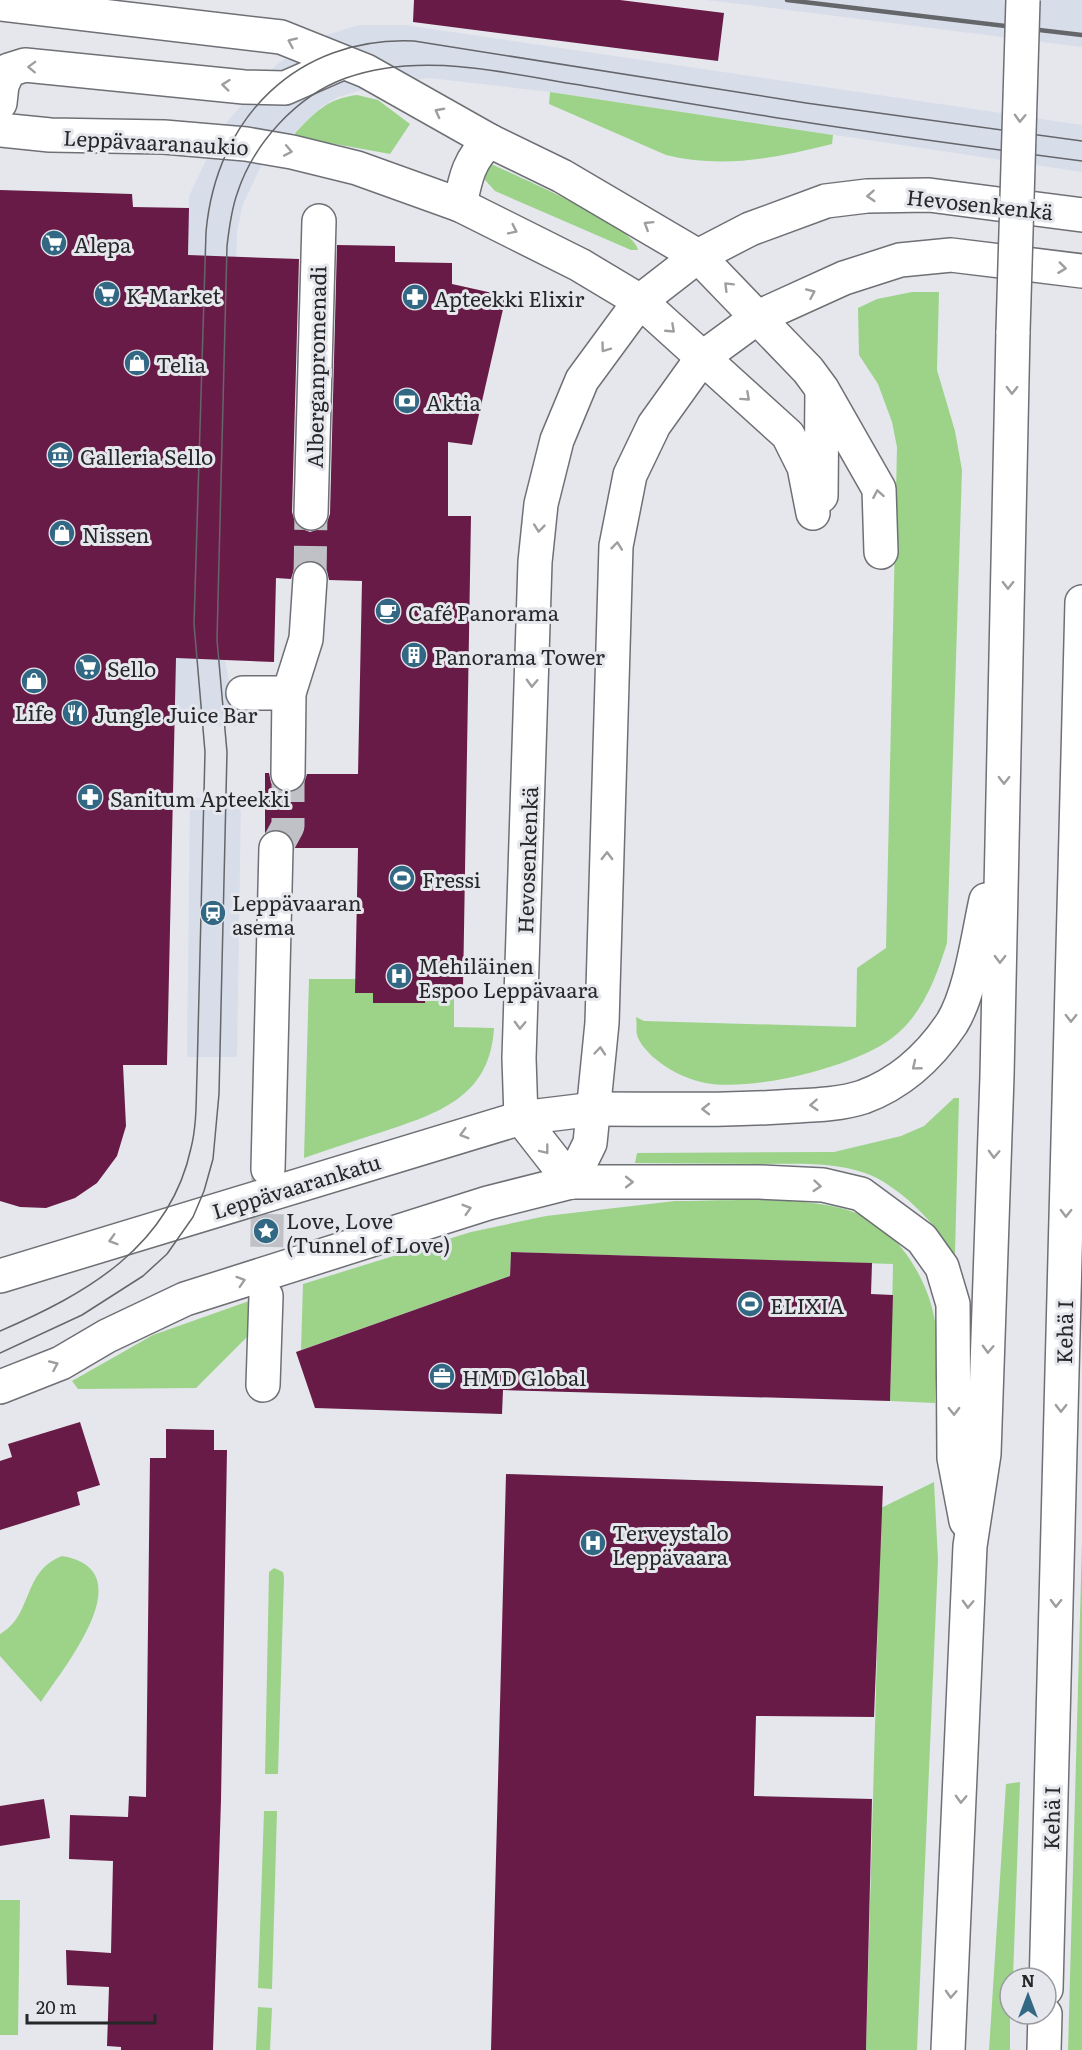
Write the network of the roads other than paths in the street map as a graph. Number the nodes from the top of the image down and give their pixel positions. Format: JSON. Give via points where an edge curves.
{"nodes":[{"id":1,"x":1023,"y":0,"type":"edge"},
{"id":2,"x":0,"y":4,"type":"edge"},
{"id":3,"x":342,"y":63,"type":"junction"},
{"id":4,"x":0,"y":103,"type":"edge"},
{"id":5,"x":0,"y":130,"type":"edge"},
{"id":6,"x":490,"y":141,"type":"junction"},
{"id":7,"x":460,"y":205,"type":"junction"},
{"id":8,"x":1082,"y":215,"type":"edge"},
{"id":9,"x":319,"y":220,"type":"dead end"},
{"id":10,"x":698,"y":256,"type":"junction"},
{"id":11,"x":1082,"y":271,"type":"edge"},
{"id":12,"x":640,"y":301,"type":"junction"},
{"id":13,"x":758,"y":316,"type":"junction"},
{"id":14,"x":702,"y":358,"type":"junction"},
{"id":15,"x":822,"y":389,"type":"junction"},
{"id":16,"x":311,"y":513,"type":"tunnel mouth"},
{"id":17,"x":881,"y":552,"type":"dead end"},
{"id":18,"x":310,"y":579,"type":"tunnel mouth"},
{"id":19,"x":1082,"y":602,"type":"edge"},
{"id":20,"x":243,"y":693,"type":"dead end"},
{"id":21,"x":288,"y":693,"type":"junction"},
{"id":22,"x":288,"y":774,"type":"tunnel mouth"},
{"id":23,"x":1003,"y":816,"type":"junction"},
{"id":24,"x":276,"y":848,"type":"tunnel mouth"},
{"id":25,"x":595,"y":1109,"type":"junction"},
{"id":26,"x":521,"y":1118,"type":"junction"},
{"id":27,"x":268,"y":1169,"type":"tunnel mouth"},
{"id":28,"x":571,"y":1182,"type":"junction"},
{"id":29,"x":0,"y":1276,"type":"edge"},
{"id":30,"x":266,"y":1296,"type":"tunnel mouth"},
{"id":31,"x":263,"y":1385,"type":"dead end"},
{"id":32,"x":0,"y":1388,"type":"edge"},
{"id":33,"x":970,"y":1546,"type":"junction"},
{"id":34,"x":1047,"y":1966,"type":"edge"},
{"id":35,"x":1045,"y":2026,"type":"edge"},
{"id":36,"x":948,"y":2050,"type":"edge"},
{"id":37,"x":1044,"y":2050,"type":"edge"}],
"edges":[{"from":1,"to":23,"type":"main road","one_way":true,"bridge":true},
{"from":3,"to":2,"type":"main road","one_way":true,"via":[[281,37]]},
{"from":3,"to":4,"type":"main road","one_way":true,"via":[[285,88],[25,66],[9,70]]},
{"from":6,"to":3,"type":"main road","one_way":true,"via":[[385,80]]},
{"from":5,"to":7,"type":"main road","name":"Leppävaaranaukio","one_way":true,"via":[[246,144],[357,168]]},
{"from":6,"to":7,"type":"main road","via":[[473,160]]},
{"from":10,"to":6,"type":"main road","one_way":true,"via":[[562,176]]},
{"from":7,"to":12,"type":"main road","name":"Leppävaaranaukio","one_way":true,"via":[[580,265]]},
{"from":8,"to":10,"type":"main road","name":"Hevosenkenkä","one_way":true,"via":[[929,195],[867,196],[826,201],[750,229]]},
{"from":9,"to":16,"type":"main road","name":"Alberganpromenadi"},
{"from":10,"to":12,"type":"main road","name":"Hevosenkenkä"},
{"from":13,"to":10,"type":"main road","one_way":true},
{"from":13,"to":11,"type":"main road","one_way":true,"via":[[844,278],[900,260],[951,255]]},
{"from":12,"to":14,"type":"main road","name":"Leppävaaranaukio","one_way":true},
{"from":12,"to":26,"type":"main road","name":"Hevosenkenkä","one_way":true,"via":[[582,380],[557,440],[541,504],[535,573],[519,1058]]},
{"from":13,"to":14,"type":"main road"},
{"from":13,"to":15,"type":"main road"},
{"from":14,"to":15,"type":"main road","name":"Leppävaaranaukio","one_way":true,"via":[[788,435],[804,467],[813,513],[821,500]]},
{"from":25,"to":14,"type":"main road","one_way":true,"via":[[602,1023],[616,546],[630,475],[643,446]]},
{"from":17,"to":15,"type":"main road","one_way":true,"via":[[879,489]]},
{"from":18,"to":21,"type":"main road","via":[[306,639]]},
{"from":19,"to":34,"type":"main road","name":"Kehä I","one_way":true},
{"from":20,"to":21,"type":"main road"},
{"from":21,"to":22,"type":"main road"},
{"from":23,"to":25,"type":"main road","name":"Leppävaarankatu","one_way":true,"via":[[971,973],[953,1021],[924,1060],[899,1080],[862,1097],[828,1104],[765,1109]]},
{"from":23,"to":33,"type":"main road","one_way":true,"via":[[984,1454]]},
{"from":24,"to":27,"type":"main road"},
{"from":25,"to":26,"type":"main road","name":"Leppävaarankatu"},
{"from":25,"to":28,"type":"main road","via":[[590,1143]]},
{"from":26,"to":28,"type":"main road","one_way":true},
{"from":26,"to":29,"type":"main road","name":"Leppävaarankatu","one_way":true},
{"from":32,"to":28,"type":"main road","one_way":true,"via":[[61,1363],[185,1299],[488,1203]]},
{"from":28,"to":33,"type":"main road","one_way":true,"via":[[824,1185],[861,1194],[922,1239],[942,1267],[953,1304],[954,1458]]},
{"from":30,"to":31,"type":"main road"},
{"from":33,"to":36,"type":"main road","one_way":true},
{"from":35,"to":37,"type":"main road"}]}
